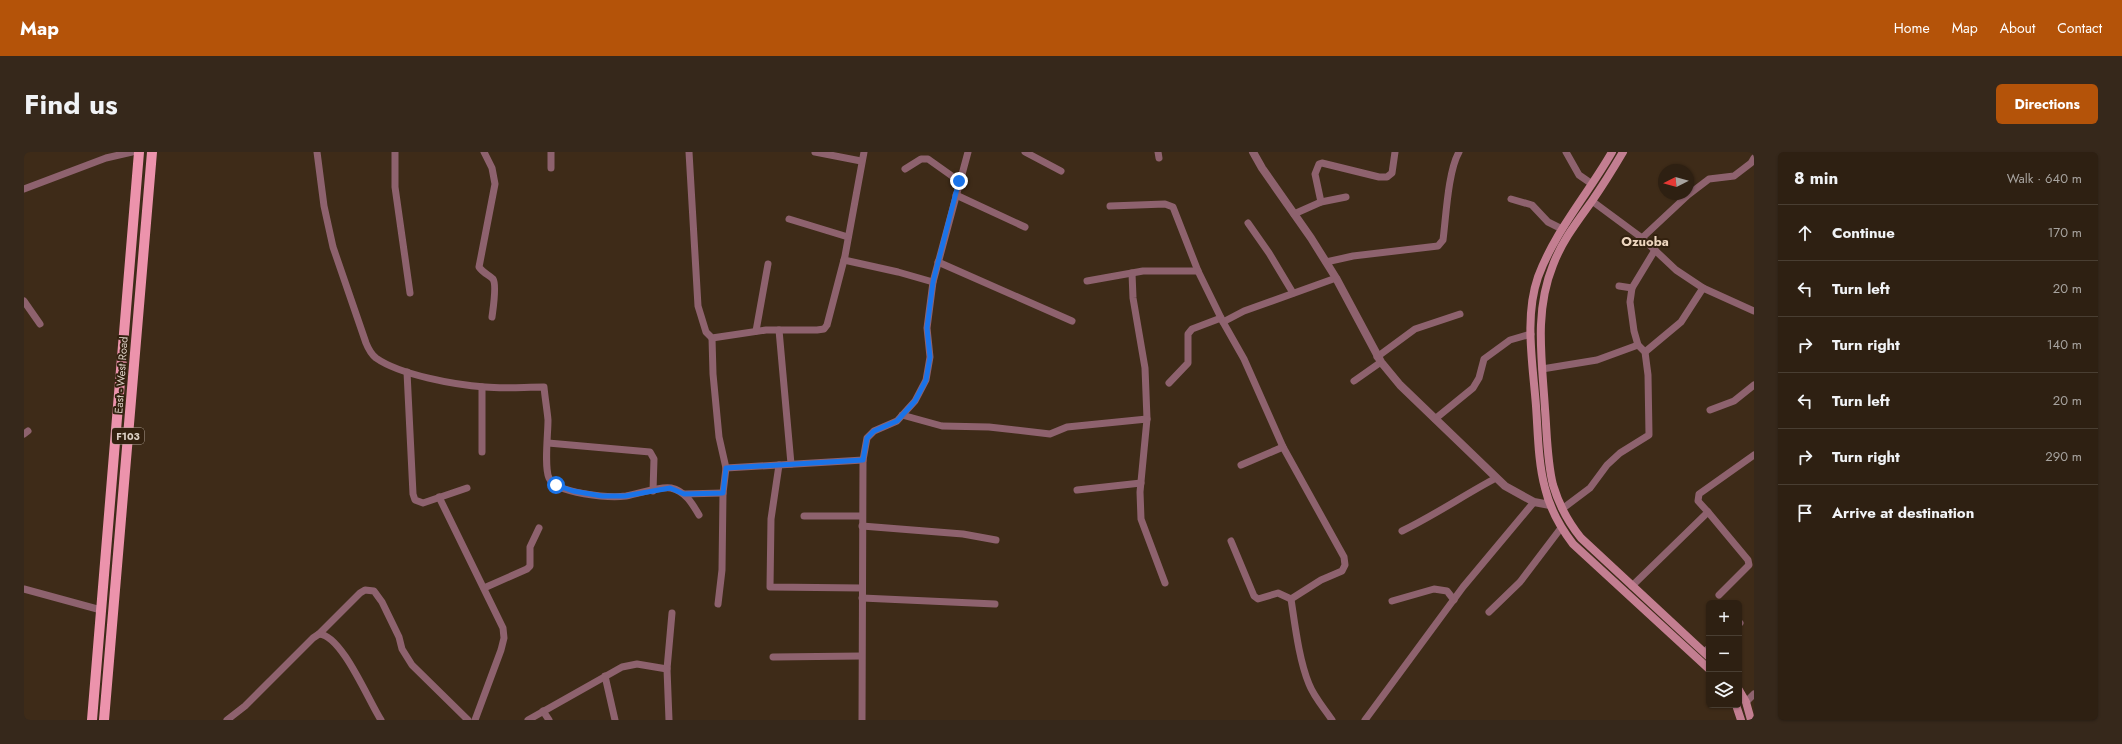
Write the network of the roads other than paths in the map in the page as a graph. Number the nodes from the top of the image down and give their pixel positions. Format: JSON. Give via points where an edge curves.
{"nodes":[{"id":1,"x":132,"y":152,"type":"edge"},
{"id":2,"x":139,"y":152,"type":"edge"},
{"id":3,"x":152,"y":152,"type":"edge"},
{"id":4,"x":317,"y":152,"type":"edge"},
{"id":5,"x":395,"y":152,"type":"edge"},
{"id":6,"x":484,"y":152,"type":"edge"},
{"id":7,"x":551,"y":152,"type":"edge"},
{"id":8,"x":689,"y":152,"type":"edge"},
{"id":9,"x":815,"y":152,"type":"edge"},
{"id":10,"x":864,"y":152,"type":"edge"},
{"id":11,"x":968,"y":152,"type":"edge"},
{"id":12,"x":1025,"y":152,"type":"edge"},
{"id":13,"x":1253,"y":152,"type":"edge"},
{"id":14,"x":1394,"y":152,"type":"edge"},
{"id":15,"x":1459,"y":152,"type":"edge"},
{"id":16,"x":1566,"y":152,"type":"edge"},
{"id":17,"x":1612,"y":152,"type":"edge"},
{"id":18,"x":1623,"y":152,"type":"edge"},
{"id":19,"x":1754,"y":158,"type":"edge"},
{"id":20,"x":861,"y":161,"type":"junction"},
{"id":21,"x":551,"y":168,"type":"dead end"},
{"id":22,"x":906,"y":169,"type":"dead end"},
{"id":23,"x":1061,"y":170,"type":"dead end"},
{"id":24,"x":959,"y":181,"type":"junction"},
{"id":25,"x":1592,"y":184,"type":"junction"},
{"id":26,"x":24,"y":189,"type":"edge"},
{"id":27,"x":956,"y":196,"type":"junction"},
{"id":28,"x":1346,"y":198,"type":"dead end"},
{"id":29,"x":1511,"y":199,"type":"dead end"},
{"id":30,"x":1592,"y":201,"type":"junction"},
{"id":31,"x":1321,"y":202,"type":"junction"},
{"id":32,"x":1110,"y":206,"type":"dead end"},
{"id":33,"x":1294,"y":214,"type":"junction"},
{"id":34,"x":789,"y":218,"type":"dead end"},
{"id":35,"x":1248,"y":223,"type":"dead end"},
{"id":36,"x":1025,"y":227,"type":"dead end"},
{"id":37,"x":1562,"y":229,"type":"junction"},
{"id":38,"x":848,"y":237,"type":"junction"},
{"id":39,"x":1642,"y":238,"type":"junction"},
{"id":40,"x":1655,"y":250,"type":"junction"},
{"id":41,"x":844,"y":260,"type":"junction"},
{"id":42,"x":938,"y":262,"type":"junction"},
{"id":43,"x":1326,"y":262,"type":"junction"},
{"id":44,"x":768,"y":264,"type":"dead end"},
{"id":45,"x":1198,"y":271,"type":"junction"},
{"id":46,"x":1132,"y":273,"type":"junction"},
{"id":47,"x":1336,"y":278,"type":"junction"},
{"id":48,"x":1087,"y":281,"type":"dead end"},
{"id":49,"x":933,"y":282,"type":"junction"},
{"id":50,"x":1619,"y":286,"type":"dead end"},
{"id":51,"x":1632,"y":288,"type":"junction"},
{"id":52,"x":1703,"y":288,"type":"junction"},
{"id":53,"x":410,"y":293,"type":"dead end"},
{"id":54,"x":1293,"y":293,"type":"junction"},
{"id":55,"x":24,"y":301,"type":"edge"},
{"id":56,"x":1754,"y":311,"type":"edge"},
{"id":57,"x":1460,"y":314,"type":"dead end"},
{"id":58,"x":492,"y":317,"type":"dead end"},
{"id":59,"x":1222,"y":320,"type":"junction"},
{"id":60,"x":1072,"y":321,"type":"dead end"},
{"id":61,"x":40,"y":324,"type":"dead end"},
{"id":62,"x":779,"y":330,"type":"junction"},
{"id":63,"x":756,"y":331,"type":"junction"},
{"id":64,"x":1531,"y":334,"type":"junction"},
{"id":65,"x":712,"y":338,"type":"junction"},
{"id":66,"x":1638,"y":345,"type":"junction"},
{"id":67,"x":1645,"y":352,"type":"junction"},
{"id":68,"x":1379,"y":359,"type":"junction"},
{"id":69,"x":1542,"y":369,"type":"junction"},
{"id":70,"x":407,"y":372,"type":"junction"},
{"id":71,"x":1354,"y":381,"type":"dead end"},
{"id":72,"x":1169,"y":383,"type":"dead end"},
{"id":73,"x":1754,"y":385,"type":"edge"},
{"id":74,"x":482,"y":387,"type":"junction"},
{"id":75,"x":1710,"y":410,"type":"dead end"},
{"id":76,"x":902,"y":415,"type":"junction"},
{"id":77,"x":1147,"y":419,"type":"junction"},
{"id":78,"x":1435,"y":420,"type":"junction"},
{"id":79,"x":548,"y":443,"type":"junction"},
{"id":80,"x":1283,"y":447,"type":"junction"},
{"id":81,"x":482,"y":452,"type":"dead end"},
{"id":82,"x":1754,"y":455,"type":"edge"},
{"id":83,"x":863,"y":460,"type":"junction"},
{"id":84,"x":791,"y":464,"type":"junction"},
{"id":85,"x":779,"y":465,"type":"junction"},
{"id":86,"x":1241,"y":465,"type":"dead end"},
{"id":87,"x":726,"y":468,"type":"junction"},
{"id":88,"x":1496,"y":478,"type":"junction"},
{"id":89,"x":1141,"y":483,"type":"junction"},
{"id":90,"x":467,"y":488,"type":"dead end"},
{"id":91,"x":1078,"y":490,"type":"dead end"},
{"id":92,"x":653,"y":491,"type":"junction"},
{"id":93,"x":723,"y":493,"type":"junction"},
{"id":94,"x":684,"y":494,"type":"junction"},
{"id":95,"x":439,"y":497,"type":"junction"},
{"id":96,"x":1534,"y":502,"type":"junction"},
{"id":97,"x":1550,"y":505,"type":"junction"},
{"id":98,"x":1562,"y":509,"type":"junction"},
{"id":99,"x":1708,"y":512,"type":"junction"},
{"id":100,"x":699,"y":514,"type":"dead end"},
{"id":101,"x":804,"y":516,"type":"dead end"},
{"id":102,"x":862,"y":516,"type":"junction"},
{"id":103,"x":862,"y":526,"type":"junction"},
{"id":104,"x":539,"y":528,"type":"dead end"},
{"id":105,"x":1561,"y":528,"type":"junction"},
{"id":106,"x":1402,"y":531,"type":"dead end"},
{"id":107,"x":996,"y":540,"type":"dead end"},
{"id":108,"x":1231,"y":541,"type":"dead end"},
{"id":109,"x":1165,"y":583,"type":"dead end"},
{"id":110,"x":1632,"y":586,"type":"junction"},
{"id":111,"x":484,"y":588,"type":"junction"},
{"id":112,"x":862,"y":588,"type":"junction"},
{"id":113,"x":24,"y":589,"type":"edge"},
{"id":114,"x":1719,"y":594,"type":"dead end"},
{"id":115,"x":862,"y":598,"type":"junction"},
{"id":116,"x":1291,"y":599,"type":"junction"},
{"id":117,"x":1454,"y":600,"type":"junction"},
{"id":118,"x":1392,"y":601,"type":"dead end"},
{"id":119,"x":718,"y":604,"type":"dead end"},
{"id":120,"x":995,"y":604,"type":"dead end"},
{"id":121,"x":101,"y":610,"type":"junction"},
{"id":122,"x":1490,"y":612,"type":"dead end"},
{"id":123,"x":672,"y":613,"type":"dead end"},
{"id":124,"x":319,"y":634,"type":"junction"},
{"id":125,"x":1706,"y":651,"type":"edge"},
{"id":126,"x":861,"y":656,"type":"junction"},
{"id":127,"x":773,"y":658,"type":"dead end"},
{"id":128,"x":1706,"y":667,"type":"edge"},
{"id":129,"x":667,"y":669,"type":"junction"},
{"id":130,"x":604,"y":676,"type":"junction"},
{"id":131,"x":1754,"y":694,"type":"edge"},
{"id":132,"x":1742,"y":695,"type":"edge"},
{"id":133,"x":1746,"y":702,"type":"junction"},
{"id":134,"x":1737,"y":708,"type":"edge"},
{"id":135,"x":543,"y":711,"type":"junction"},
{"id":136,"x":1752,"y":717,"type":"edge"},
{"id":137,"x":1741,"y":718,"type":"edge"},
{"id":138,"x":92,"y":720,"type":"edge"},
{"id":139,"x":104,"y":720,"type":"edge"},
{"id":140,"x":227,"y":720,"type":"edge"},
{"id":141,"x":381,"y":720,"type":"edge"},
{"id":142,"x":468,"y":720,"type":"edge"},
{"id":143,"x":475,"y":720,"type":"edge"},
{"id":144,"x":528,"y":720,"type":"edge"},
{"id":145,"x":549,"y":720,"type":"edge"},
{"id":146,"x":615,"y":720,"type":"edge"},
{"id":147,"x":669,"y":720,"type":"edge"},
{"id":148,"x":862,"y":720,"type":"edge"},
{"id":149,"x":1332,"y":720,"type":"edge"},
{"id":150,"x":1365,"y":720,"type":"edge"}],
"edges":[{"from":1,"to":26,"type":"street","via":[[106,158]]},
{"from":2,"to":121,"type":"main road","name":"East - West Road","number":"F103"},
{"from":3,"to":139,"type":"main road","name":"East - West Road","number":"F103"},
{"from":4,"to":70,"type":"street","via":[[324,206],[333,247],[366,343],[376,358]]},
{"from":5,"to":53,"type":"street","via":[[395,187]]},
{"from":6,"to":58,"type":"street","via":[[492,168],[495,184],[479,267],[495,283]]},
{"from":7,"to":21,"type":"street"},
{"from":8,"to":65,"type":"street","via":[[698,306],[706,332]]},
{"from":9,"to":20,"type":"street"},
{"from":10,"to":20,"type":"street"},
{"from":11,"to":24,"type":"street"},
{"from":12,"to":23,"type":"street"},
{"from":13,"to":33,"type":"street"},
{"from":14,"to":31,"type":"street","via":[[1392,173],[1387,177],[1322,162],[1319,164],[1315,174]]},
{"from":15,"to":43,"type":"street","via":[[1455,158],[1443,240],[1438,246],[1353,256]]},
{"from":16,"to":25,"type":"street","via":[[1579,175]]},
{"from":17,"to":25,"type":"main road"},
{"from":18,"to":30,"type":"main road"},
{"from":19,"to":39,"type":"street","via":[[1734,176],[1709,179]]},
{"from":20,"to":38,"type":"street"},
{"from":22,"to":24,"type":"street","via":[[921,159],[928,160]]},
{"from":24,"to":27,"type":"street"},
{"from":25,"to":37,"type":"main road"},
{"from":27,"to":36,"type":"street"},
{"from":27,"to":42,"type":"street"},
{"from":28,"to":31,"type":"street"},
{"from":29,"to":37,"type":"street","via":[[1532,205],[1548,222]]},
{"from":30,"to":39,"type":"street"},
{"from":30,"to":69,"type":"main road","via":[[1563,242],[1547,280],[1540,316]]},
{"from":31,"to":33,"type":"street"},
{"from":32,"to":45,"type":"street","via":[[1165,204],[1173,207]]},
{"from":33,"to":43,"type":"street"},
{"from":34,"to":38,"type":"street"},
{"from":35,"to":54,"type":"street"},
{"from":37,"to":64,"type":"main road","via":[[1538,278],[1532,301]]},
{"from":38,"to":41,"type":"street"},
{"from":39,"to":40,"type":"street"},
{"from":40,"to":51,"type":"street"},
{"from":40,"to":52,"type":"street","via":[[1676,270]]},
{"from":41,"to":49,"type":"street"},
{"from":41,"to":62,"type":"street","via":[[827,326],[817,330]]},
{"from":42,"to":49,"type":"street"},
{"from":42,"to":60,"type":"street"},
{"from":43,"to":47,"type":"street"},
{"from":44,"to":63,"type":"street"},
{"from":45,"to":46,"type":"street"},
{"from":45,"to":59,"type":"street"},
{"from":46,"to":48,"type":"street"},
{"from":46,"to":77,"type":"street","via":[[1133,298],[1145,368]]},
{"from":47,"to":54,"type":"street"},
{"from":47,"to":68,"type":"street"},
{"from":49,"to":76,"type":"street","via":[[927,328],[930,357],[926,380],[915,401]]},
{"from":50,"to":51,"type":"street"},
{"from":51,"to":66,"type":"street","via":[[1632,316]]},
{"from":52,"to":56,"type":"street"},
{"from":52,"to":67,"type":"street","via":[[1681,322]]},
{"from":54,"to":59,"type":"street"},
{"from":55,"to":61,"type":"street"},
{"from":57,"to":68,"type":"street","via":[[1415,329]]},
{"from":59,"to":72,"type":"street","via":[[1192,329],[1188,334],[1188,363]]},
{"from":59,"to":80,"type":"street","via":[[1244,360]]},
{"from":62,"to":63,"type":"street"},
{"from":62,"to":84,"type":"street"},
{"from":63,"to":65,"type":"street"},
{"from":64,"to":78,"type":"street","via":[[1510,340],[1484,359],[1479,378],[1473,388]]},
{"from":64,"to":97,"type":"main road","via":[[1541,466]]},
{"from":65,"to":87,"type":"street","via":[[712,374],[717,421]]},
{"from":66,"to":67,"type":"street"},
{"from":66,"to":69,"type":"street","via":[[1597,360]]},
{"from":67,"to":98,"type":"street","via":[[1649,435],[1620,453],[1607,465],[1590,488]]},
{"from":68,"to":71,"type":"street"},
{"from":68,"to":78,"type":"street","via":[[1400,386]]},
{"from":69,"to":98,"type":"main road","via":[[1550,464],[1553,484]]},
{"from":70,"to":74,"type":"street","via":[[453,384]]},
{"from":70,"to":95,"type":"street","via":[[413,494],[419,503]]},
{"from":73,"to":75,"type":"street","via":[[1734,400]]},
{"from":74,"to":79,"type":"street","via":[[544,387]]},
{"from":74,"to":81,"type":"street"},
{"from":76,"to":77,"type":"street","via":[[942,426],[989,427],[1045,434],[1067,427]]},
{"from":76,"to":83,"type":"street","via":[[897,421],[874,431],[867,438]]},
{"from":77,"to":89,"type":"street"},
{"from":78,"to":88,"type":"street"},
{"from":79,"to":92,"type":"street","via":[[650,452],[654,459]]},
{"from":79,"to":92,"type":"street","via":[[546,456],[549,478],[556,485],[602,496],[625,496]]},
{"from":80,"to":86,"type":"street"},
{"from":80,"to":116,"type":"street","via":[[1330,529],[1344,557],[1345,565],[1342,571],[1321,580]]},
{"from":82,"to":99,"type":"street","via":[[1699,494],[1698,501]]},
{"from":83,"to":84,"type":"street"},
{"from":83,"to":102,"type":"street"},
{"from":84,"to":85,"type":"street"},
{"from":85,"to":87,"type":"street"},
{"from":85,"to":112,"type":"street","via":[[771,519],[770,587]]},
{"from":87,"to":93,"type":"street"},
{"from":88,"to":96,"type":"street"},
{"from":88,"to":106,"type":"street","via":[[1472,490],[1436,515]]},
{"from":89,"to":91,"type":"street"},
{"from":89,"to":109,"type":"street","via":[[1141,519]]},
{"from":90,"to":95,"type":"street"},
{"from":92,"to":94,"type":"street","via":[[670,488]]},
{"from":93,"to":94,"type":"street"},
{"from":93,"to":119,"type":"street","via":[[722,570]]},
{"from":94,"to":100,"type":"street"},
{"from":95,"to":111,"type":"street"},
{"from":96,"to":97,"type":"street"},
{"from":96,"to":117,"type":"street"},
{"from":97,"to":105,"type":"main road"},
{"from":98,"to":110,"type":"main road","via":[[1567,521],[1580,538]]},
{"from":99,"to":110,"type":"street"},
{"from":99,"to":114,"type":"street","via":[[1748,560],[1749,565]]},
{"from":101,"to":102,"type":"street"},
{"from":102,"to":103,"type":"street"},
{"from":103,"to":107,"type":"street","via":[[963,534]]},
{"from":103,"to":112,"type":"street"},
{"from":104,"to":111,"type":"street","via":[[530,547],[530,566]]},
{"from":105,"to":122,"type":"street","via":[[1520,582]]},
{"from":105,"to":128,"type":"main road","via":[[1573,544]]},
{"from":108,"to":116,"type":"street","via":[[1254,596],[1258,599],[1278,594]]},
{"from":110,"to":125,"type":"main road"},
{"from":111,"to":143,"type":"street","via":[[503,628],[504,638]]},
{"from":112,"to":115,"type":"street"},
{"from":113,"to":121,"type":"street"},
{"from":115,"to":120,"type":"street"},
{"from":115,"to":126,"type":"street"},
{"from":116,"to":149,"type":"street","via":[[1308,682]]},
{"from":117,"to":118,"type":"street","via":[[1447,591],[1434,589]]},
{"from":117,"to":150,"type":"street"},
{"from":121,"to":138,"type":"main road","name":"East - West Road","number":"F103"},
{"from":123,"to":129,"type":"street"},
{"from":124,"to":140,"type":"street","via":[[245,706]]},
{"from":124,"to":141,"type":"street","via":[[343,652]]},
{"from":124,"to":142,"type":"street","via":[[360,593],[374,590],[412,665]]},
{"from":126,"to":127,"type":"street"},
{"from":126,"to":148,"type":"street"},
{"from":129,"to":130,"type":"street","via":[[631,664]]},
{"from":129,"to":147,"type":"street"},
{"from":130,"to":135,"type":"street"},
{"from":130,"to":146,"type":"street"},
{"from":131,"to":133,"type":"street"},
{"from":132,"to":133,"type":"main road"},
{"from":133,"to":136,"type":"main road"},
{"from":134,"to":137,"type":"main road"},
{"from":135,"to":144,"type":"street"},
{"from":135,"to":145,"type":"street"},
{"from":136,"to":137,"type":"street"}]}
